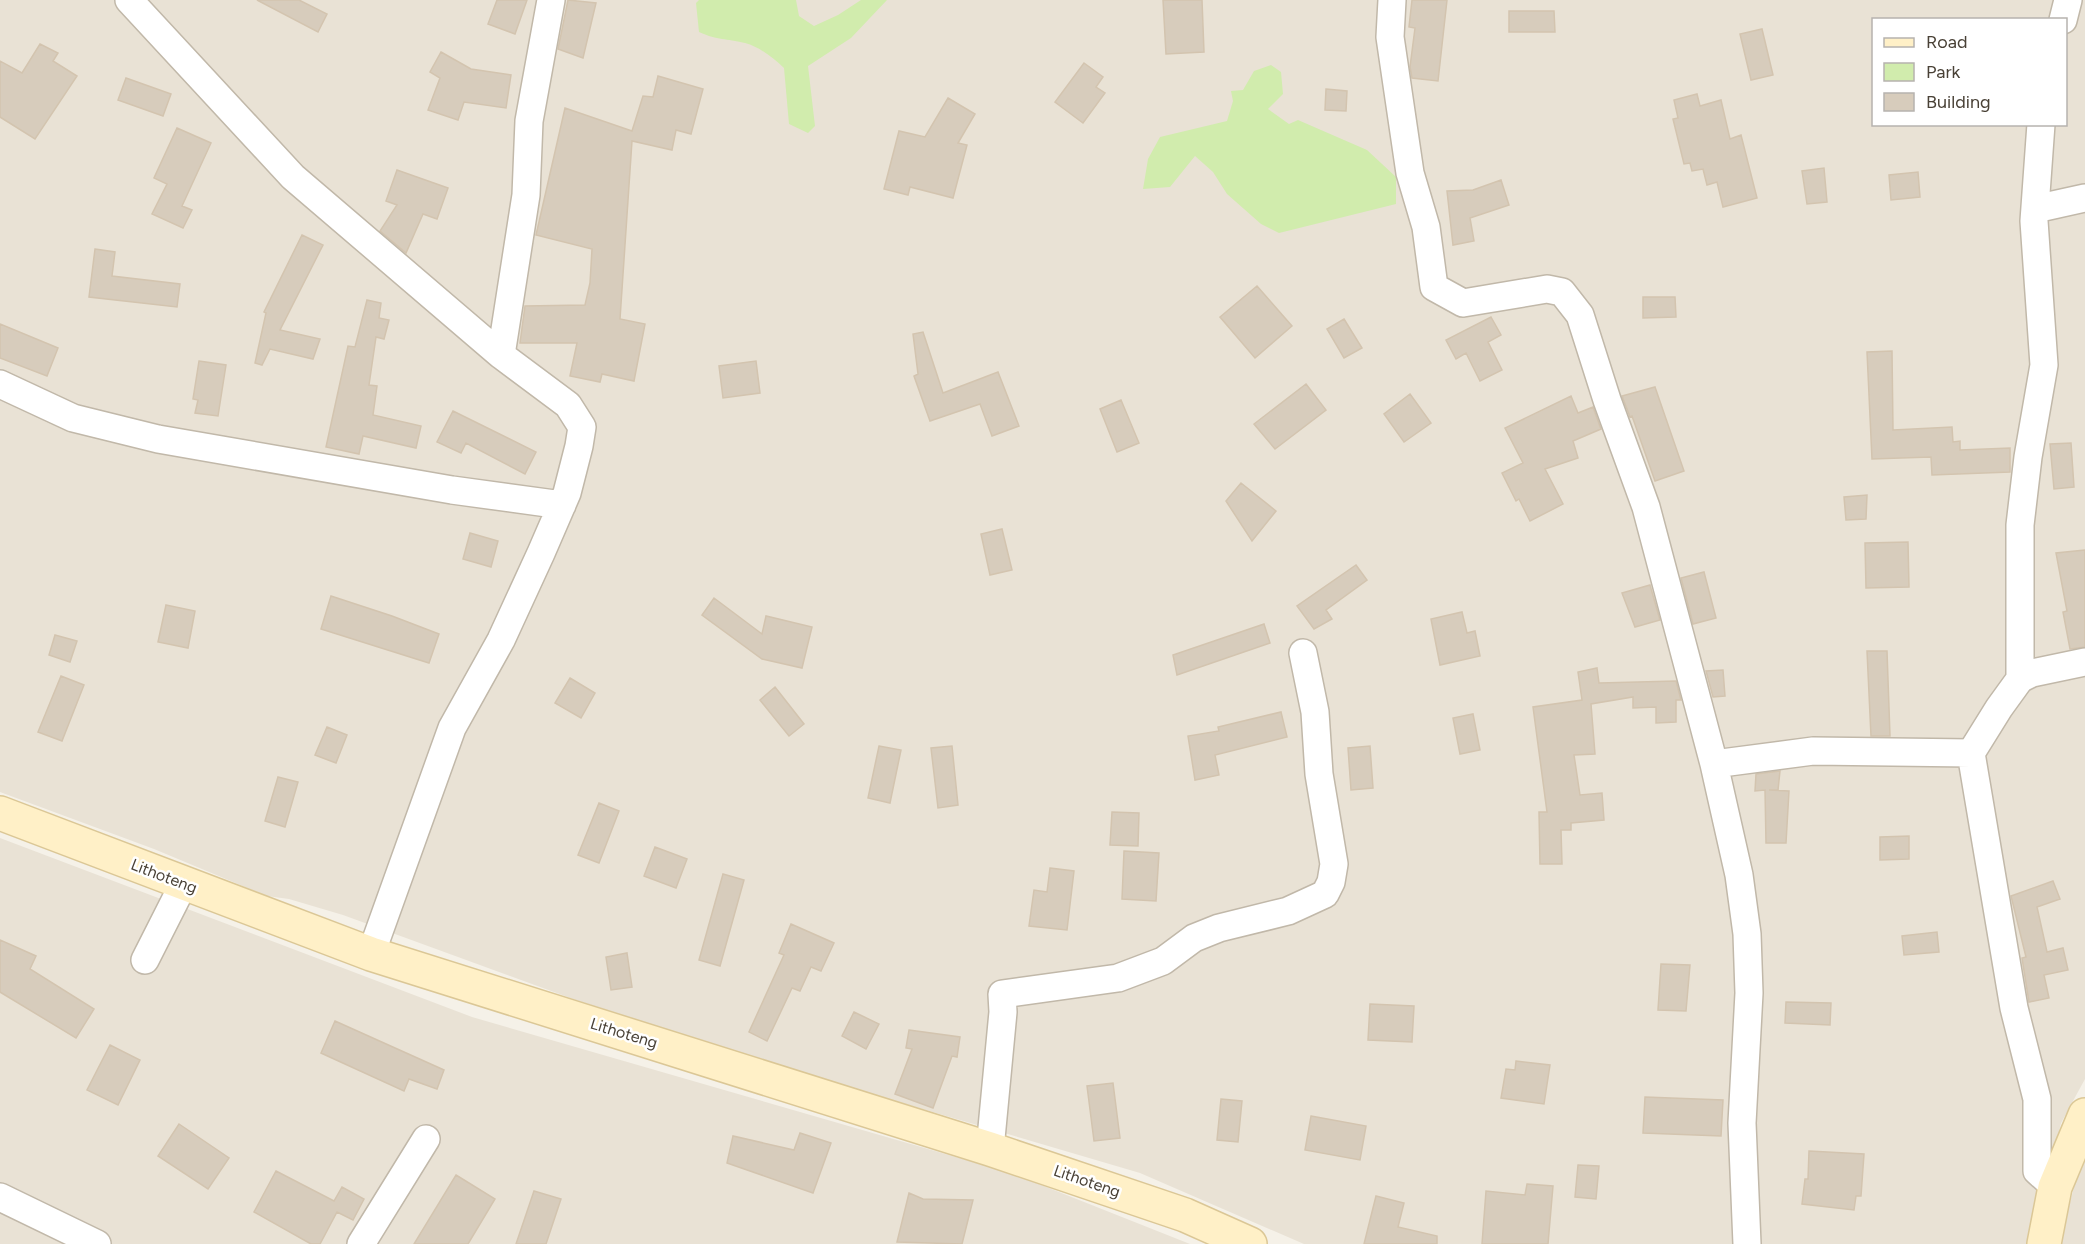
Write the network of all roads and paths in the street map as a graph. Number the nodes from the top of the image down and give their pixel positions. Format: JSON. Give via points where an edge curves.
{"nodes":[{"id":1,"x":129,"y":0,"type":"edge"},
{"id":2,"x":551,"y":0,"type":"edge"},
{"id":3,"x":1392,"y":0,"type":"edge"},
{"id":4,"x":2068,"y":0,"type":"edge"},
{"id":5,"x":2064,"y":18,"type":"edge"},
{"id":6,"x":2041,"y":126,"type":"edge"},
{"id":7,"x":2085,"y":198,"type":"edge"},
{"id":8,"x":2035,"y":209,"type":"junction"},
{"id":9,"x":501,"y":355,"type":"junction"},
{"id":10,"x":0,"y":384,"type":"edge"},
{"id":11,"x":562,"y":505,"type":"junction"},
{"id":12,"x":1303,"y":653,"type":"dead end"},
{"id":13,"x":2085,"y":662,"type":"edge"},
{"id":14,"x":2020,"y":679,"type":"junction"},
{"id":15,"x":1971,"y":753,"type":"junction"},
{"id":16,"x":1714,"y":764,"type":"junction"},
{"id":17,"x":0,"y":813,"type":"edge"},
{"id":18,"x":184,"y":883,"type":"junction"},
{"id":19,"x":371,"y":954,"type":"junction"},
{"id":20,"x":145,"y":960,"type":"dead end"},
{"id":21,"x":2085,"y":1115,"type":"edge"},
{"id":22,"x":426,"y":1139,"type":"dead end"},
{"id":23,"x":990,"y":1149,"type":"junction"},
{"id":24,"x":2055,"y":1187,"type":"junction"},
{"id":25,"x":0,"y":1197,"type":"edge"},
{"id":26,"x":97,"y":1244,"type":"edge"},
{"id":27,"x":361,"y":1244,"type":"edge"},
{"id":28,"x":1250,"y":1244,"type":"edge"},
{"id":29,"x":1747,"y":1244,"type":"edge"},
{"id":30,"x":2044,"y":1244,"type":"edge"}],
"edges":[{"from":1,"to":9,"type":"street","via":[[293,177]]},
{"from":2,"to":9,"type":"street","via":[[529,121],[526,195]]},
{"from":3,"to":16,"type":"street","via":[[1390,36],[1410,173],[1421,205],[1434,287],[1463,303],[1547,289],[1562,292],[1580,315],[1646,507]]},
{"from":4,"to":5,"type":"street"},
{"from":6,"to":8,"type":"street"},
{"from":7,"to":8,"type":"street"},
{"from":8,"to":14,"type":"street","via":[[2035,262],[2044,365],[2020,525]]},
{"from":9,"to":11,"type":"street","via":[[568,405],[582,427]]},
{"from":10,"to":11,"type":"street","via":[[73,418],[158,439]]},
{"from":11,"to":19,"type":"street","via":[[501,640],[452,728]]},
{"from":12,"to":23,"type":"street","via":[[1315,712],[1319,774],[1334,864],[1325,894],[1288,911],[1194,938],[1163,961],[1118,978],[1002,994]]},
{"from":13,"to":14,"type":"street"},
{"from":14,"to":15,"type":"street"},
{"from":15,"to":16,"type":"street","via":[[1814,751]]},
{"from":15,"to":24,"type":"street","via":[[2014,1008],[2037,1099],[2037,1171]]},
{"from":16,"to":29,"type":"street","via":[[1739,875],[1747,934],[1749,993],[1742,1123]]},
{"from":17,"to":18,"type":"main road","name":"Lithoteng"},
{"from":18,"to":19,"type":"main road","name":"Lithoteng"},
{"from":18,"to":20,"type":"street"},
{"from":19,"to":23,"type":"main road","name":"Lithoteng"},
{"from":21,"to":24,"type":"main road"},
{"from":22,"to":27,"type":"street"},
{"from":23,"to":28,"type":"main road","name":"Lithoteng","via":[[1185,1215]]},
{"from":24,"to":30,"type":"main road"},
{"from":25,"to":26,"type":"street"}]}
